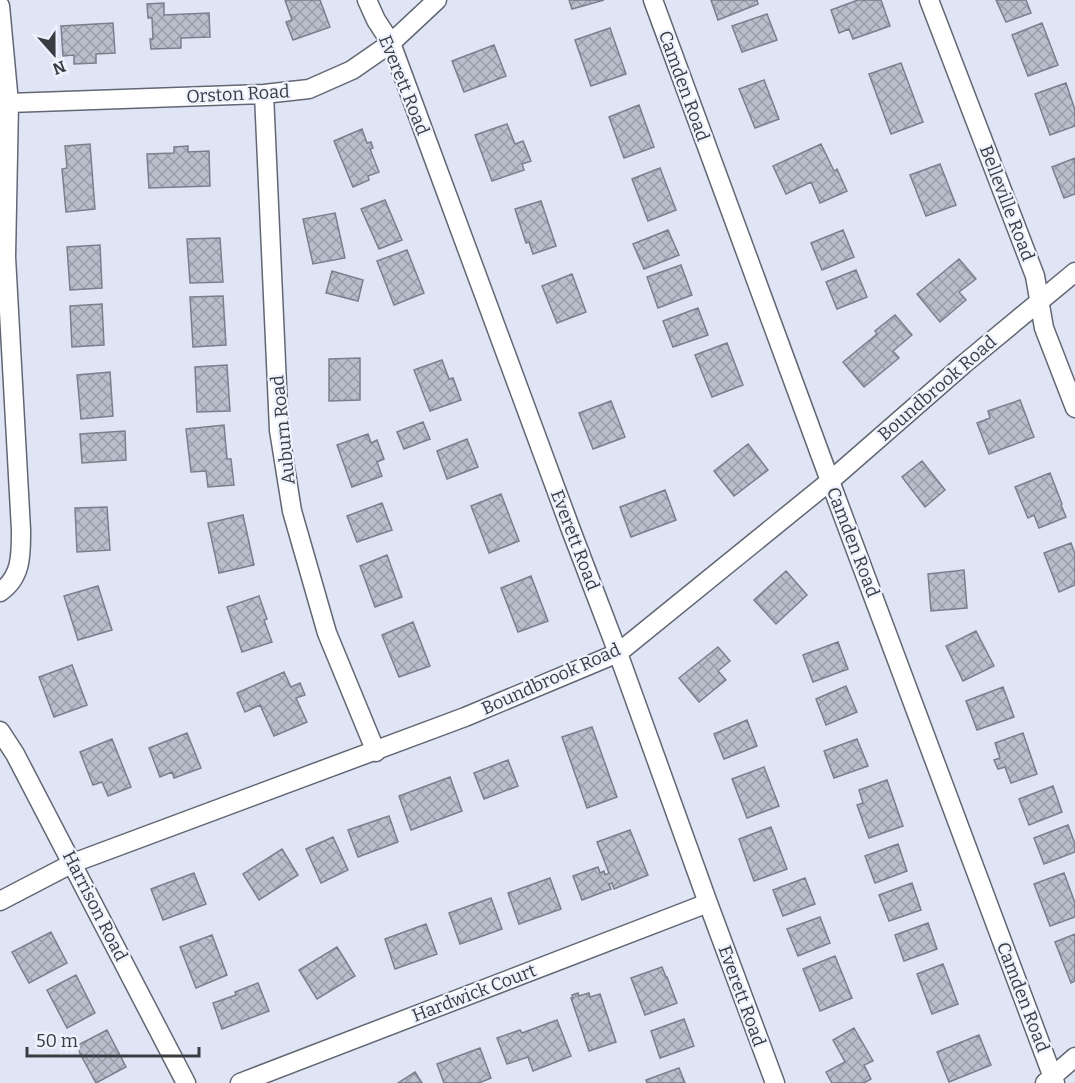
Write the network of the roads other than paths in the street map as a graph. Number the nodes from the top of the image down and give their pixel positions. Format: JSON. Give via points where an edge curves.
{"nodes":[{"id":1,"x":367,"y":0,"type":"edge"},
{"id":2,"x":437,"y":0,"type":"edge"},
{"id":3,"x":653,"y":0,"type":"edge"},
{"id":4,"x":929,"y":0,"type":"edge"},
{"id":5,"x":0,"y":6,"type":"edge"},
{"id":6,"x":391,"y":43,"type":"junction"},
{"id":7,"x":264,"y":94,"type":"junction"},
{"id":8,"x":4,"y":105,"type":"edge"},
{"id":9,"x":1075,"y":272,"type":"edge"},
{"id":10,"x":1040,"y":301,"type":"junction"},
{"id":11,"x":1075,"y":408,"type":"edge"},
{"id":12,"x":830,"y":481,"type":"junction"},
{"id":13,"x":0,"y":592,"type":"edge"},
{"id":14,"x":618,"y":653,"type":"junction"},
{"id":15,"x":0,"y":730,"type":"edge"},
{"id":16,"x":376,"y":752,"type":"junction"},
{"id":17,"x":73,"y":864,"type":"junction"},
{"id":18,"x":0,"y":901,"type":"edge"},
{"id":19,"x":708,"y":903,"type":"junction"},
{"id":20,"x":1075,"y":1057,"type":"edge"},
{"id":21,"x":1051,"y":1081,"type":"edge"},
{"id":22,"x":186,"y":1083,"type":"edge"},
{"id":23,"x":240,"y":1083,"type":"edge"},
{"id":24,"x":775,"y":1083,"type":"edge"}],
"edges":[{"from":1,"to":6,"type":"street","name":"Everett Road"},
{"from":2,"to":6,"type":"street","name":"Orston Road"},
{"from":3,"to":12,"type":"street","name":"Camden Road"},
{"from":4,"to":10,"type":"street","name":"Belleville Road","via":[[1035,276]]},
{"from":5,"to":8,"type":"street"},
{"from":6,"to":7,"type":"street","name":"Orston Road","via":[[352,70],[309,90]]},
{"from":6,"to":14,"type":"street","name":"Everett Road"},
{"from":7,"to":8,"type":"street","name":"Orston Road"},
{"from":7,"to":16,"type":"street","name":"Auburn Road","via":[[279,430],[292,511],[327,633]]},
{"from":8,"to":13,"type":"street","via":[[6,257],[21,560],[16,574]]},
{"from":9,"to":10,"type":"street","name":"Boundbrook Road"},
{"from":10,"to":11,"type":"street","name":"Belleville Road","via":[[1044,328]]},
{"from":10,"to":12,"type":"street","name":"Boundbrook Road"},
{"from":12,"to":14,"type":"street","name":"Boundbrook Road"},
{"from":12,"to":21,"type":"street","name":"Camden Road"},
{"from":14,"to":16,"type":"street","name":"Boundbrook Road"},
{"from":14,"to":19,"type":"street","name":"Everett Road"},
{"from":15,"to":17,"type":"street","name":"Harrison Road"},
{"from":16,"to":17,"type":"street","name":"Boundbrook Road"},
{"from":17,"to":18,"type":"street","name":"Boundbrook Road"},
{"from":17,"to":22,"type":"street","name":"Harrison Road"},
{"from":19,"to":23,"type":"street","name":"Hardwick Court"},
{"from":19,"to":24,"type":"street","name":"Everett Road"},
{"from":20,"to":21,"type":"street"}]}
